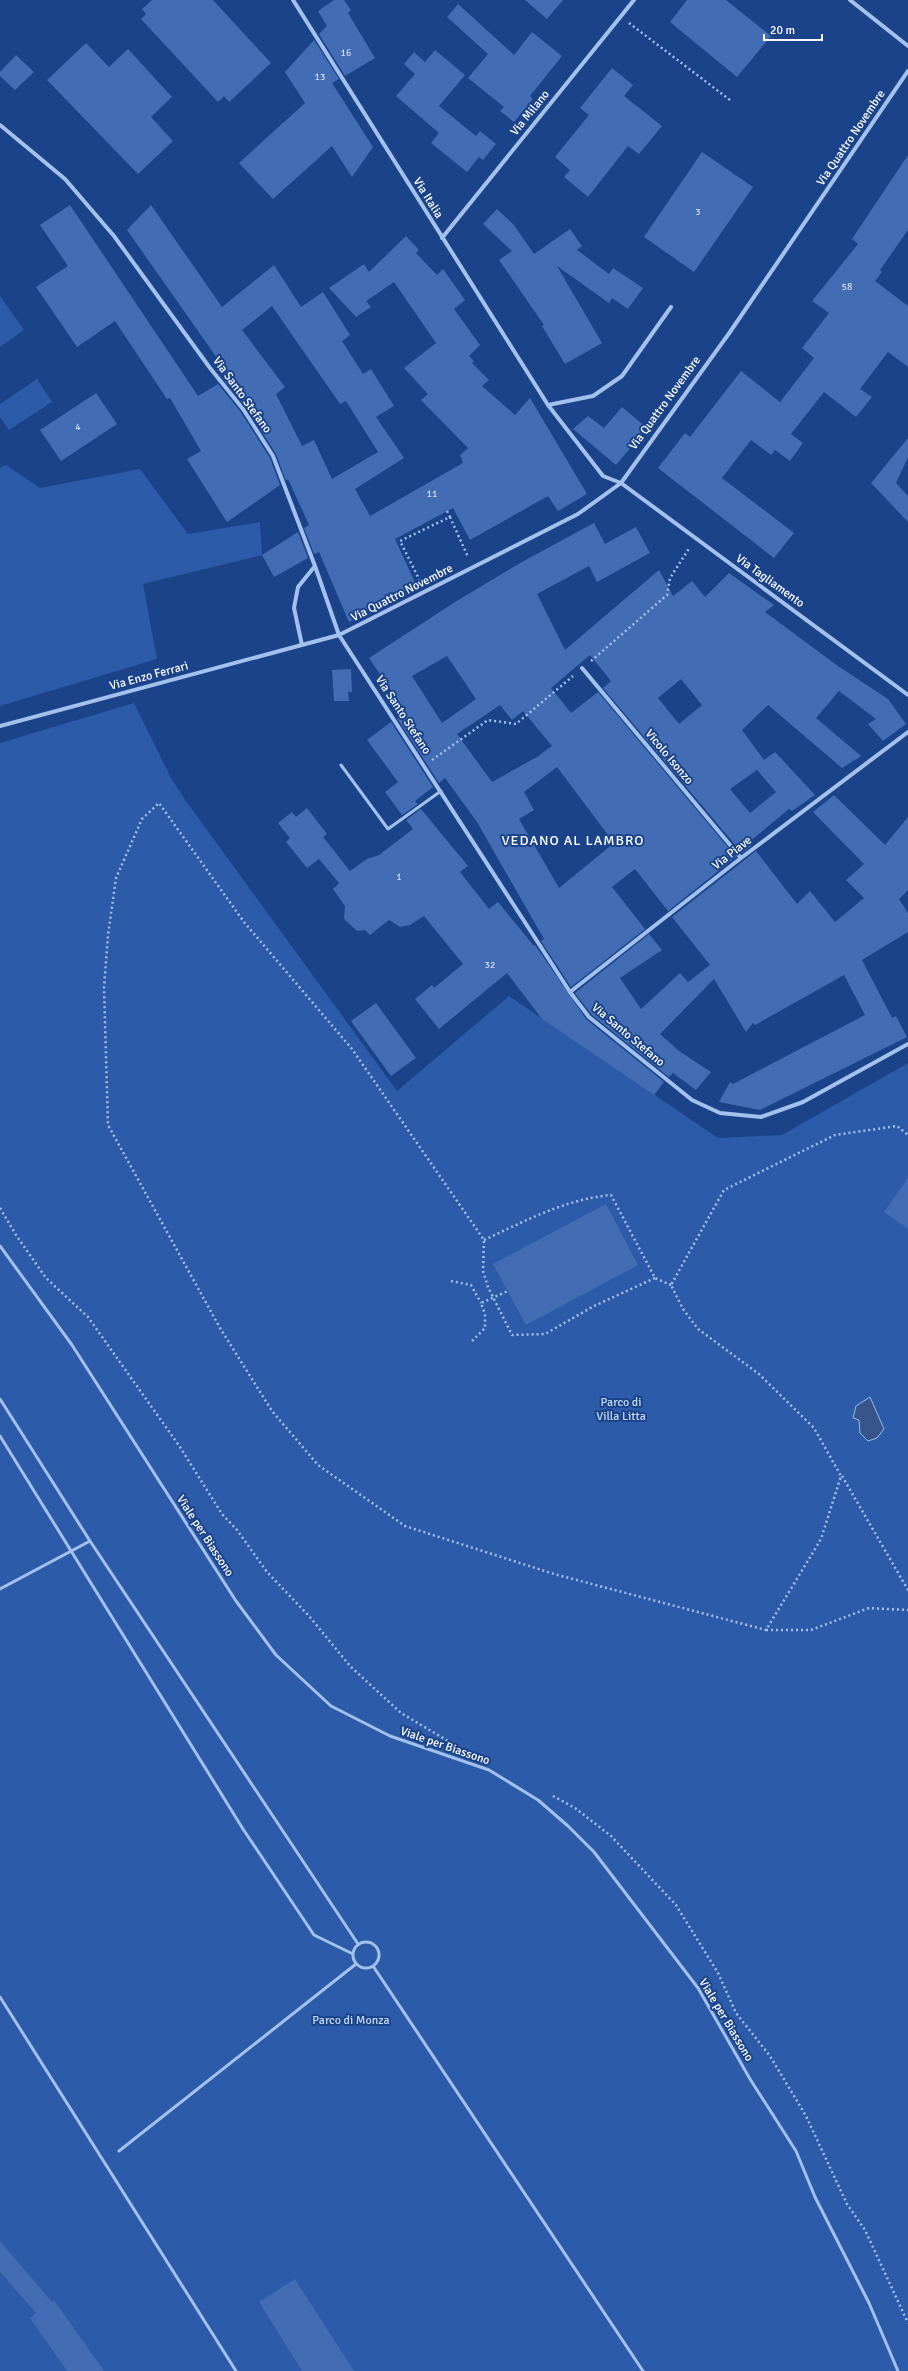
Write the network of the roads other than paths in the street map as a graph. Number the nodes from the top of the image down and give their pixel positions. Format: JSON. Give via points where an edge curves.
{"nodes":[{"id":1,"x":293,"y":0,"type":"edge"},
{"id":2,"x":634,"y":0,"type":"edge"},
{"id":3,"x":850,"y":0,"type":"edge"},
{"id":4,"x":908,"y":46,"type":"edge"},
{"id":5,"x":908,"y":71,"type":"edge"},
{"id":6,"x":0,"y":125,"type":"edge"},
{"id":7,"x":442,"y":238,"type":"junction"},
{"id":8,"x":671,"y":307,"type":"dead end"},
{"id":9,"x":548,"y":406,"type":"junction"},
{"id":10,"x":621,"y":483,"type":"junction"},
{"id":11,"x":315,"y":566,"type":"junction"},
{"id":12,"x":339,"y":636,"type":"junction"},
{"id":13,"x":302,"y":645,"type":"junction"},
{"id":14,"x":582,"y":668,"type":"road end"},
{"id":15,"x":908,"y":695,"type":"edge"},
{"id":16,"x":0,"y":726,"type":"edge"},
{"id":17,"x":908,"y":732,"type":"edge"},
{"id":18,"x":341,"y":765,"type":"dead end"},
{"id":19,"x":441,"y":791,"type":"junction"},
{"id":20,"x":741,"y":858,"type":"junction"},
{"id":21,"x":570,"y":992,"type":"junction"},
{"id":22,"x":908,"y":1044,"type":"edge"},
{"id":23,"x":0,"y":1246,"type":"edge"},
{"id":24,"x":0,"y":1399,"type":"edge"},
{"id":25,"x":0,"y":1436,"type":"edge"},
{"id":26,"x":90,"y":1541,"type":"junction"},
{"id":27,"x":70,"y":1551,"type":"junction"},
{"id":28,"x":0,"y":1589,"type":"edge"},
{"id":29,"x":358,"y":1944,"type":"junction"},
{"id":30,"x":353,"y":1954,"type":"junction"},
{"id":31,"x":356,"y":1964,"type":"junction"},
{"id":32,"x":373,"y":1966,"type":"junction"},
{"id":33,"x":0,"y":1997,"type":"edge"},
{"id":34,"x":120,"y":2151,"type":"dead end"},
{"id":35,"x":236,"y":2371,"type":"edge"},
{"id":36,"x":643,"y":2371,"type":"edge"},
{"id":37,"x":898,"y":2371,"type":"edge"}],
"edges":[{"from":1,"to":7,"type":"street","name":"Via Italia"},
{"from":2,"to":7,"type":"street","name":"Via Milano"},
{"from":3,"to":4,"type":"street"},
{"from":5,"to":10,"type":"street","name":"Via Quattro Novembre","via":[[730,332]]},
{"from":6,"to":11,"type":"street","name":"Via Santo Stefano","via":[[65,179],[85,202],[114,236],[243,409],[272,456]]},
{"from":7,"to":9,"type":"street","name":"Via Italia"},
{"from":8,"to":9,"type":"street","via":[[622,376],[593,396]]},
{"from":9,"to":10,"type":"street","name":"Via Italia","via":[[603,476]]},
{"from":10,"to":12,"type":"street","name":"Via Quattro Novembre","via":[[578,514]]},
{"from":10,"to":15,"type":"street","name":"Via Tagliamento"},
{"from":11,"to":12,"type":"street","name":"Via Santo Stefano"},
{"from":11,"to":13,"type":"street","via":[[298,587],[294,608]]},
{"from":12,"to":13,"type":"street","name":"Via Quattro Novembre"},
{"from":12,"to":19,"type":"street","name":"Via Santo Stefano"},
{"from":13,"to":16,"type":"street","name":"Via Enzo Ferrari"},
{"from":14,"to":20,"type":"street","name":"Vicolo Isonzo"},
{"from":17,"to":20,"type":"street","name":"Via Piave"},
{"from":18,"to":19,"type":"lane","via":[[388,829]]},
{"from":19,"to":21,"type":"street","name":"Via Santo Stefano"},
{"from":20,"to":21,"type":"street","name":"Via Piave"},
{"from":21,"to":22,"type":"street","name":"Via Santo Stefano","via":[[589,1017],[673,1086],[692,1100],[720,1113],[762,1117],[803,1102]]},
{"from":23,"to":37,"type":"lane","name":"Viale per Biassono","via":[[72,1345],[236,1601],[276,1655],[331,1706],[390,1736],[489,1770],[526,1792],[568,1826],[594,1852],[698,1988],[750,2079],[796,2150],[815,2197],[868,2303]]},
{"from":24,"to":26,"type":"lane"},
{"from":25,"to":27,"type":"lane"},
{"from":26,"to":27,"type":"lane"},
{"from":26,"to":29,"type":"lane"},
{"from":27,"to":28,"type":"lane"},
{"from":27,"to":30,"type":"lane","via":[[243,1829],[314,1935]]},
{"from":29,"to":30,"type":"lane"},
{"from":29,"to":32,"type":"lane","via":[[366,1942],[376,1948],[378,1956]]},
{"from":30,"to":31,"type":"lane"},
{"from":31,"to":32,"type":"lane","via":[[364,1968]]},
{"from":31,"to":34,"type":"lane"},
{"from":32,"to":36,"type":"lane"},
{"from":33,"to":35,"type":"lane"}]}
